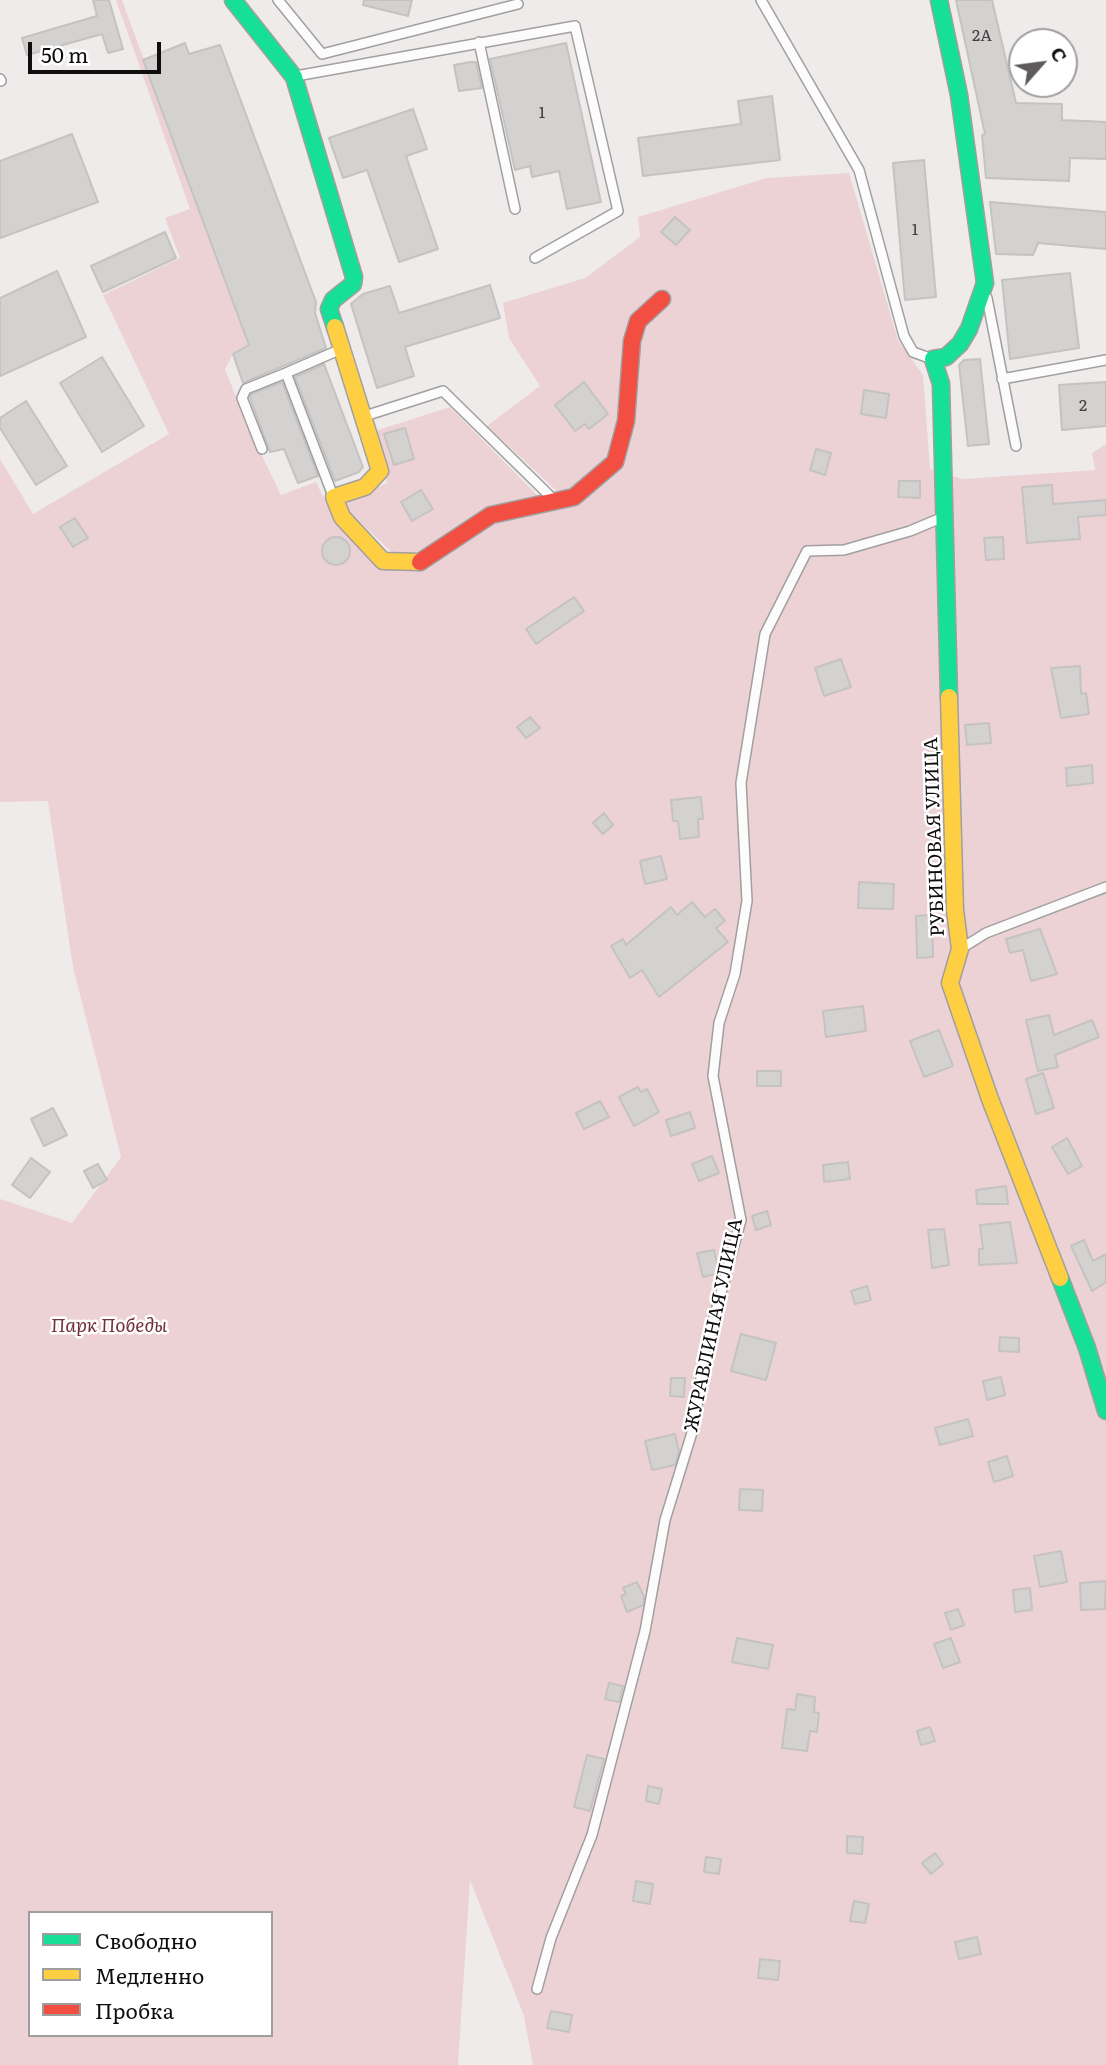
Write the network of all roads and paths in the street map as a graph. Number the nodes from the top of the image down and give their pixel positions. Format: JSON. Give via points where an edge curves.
{"nodes":[{"id":1,"x":233,"y":0,"type":"edge"},
{"id":2,"x":278,"y":0,"type":"edge"},
{"id":3,"x":761,"y":0,"type":"edge"},
{"id":4,"x":939,"y":0,"type":"edge"},
{"id":5,"x":519,"y":4,"type":"dead end"},
{"id":6,"x":479,"y":42,"type":"junction"},
{"id":7,"x":294,"y":76,"type":"junction"},
{"id":8,"x":515,"y":208,"type":"dead end"},
{"id":9,"x":536,"y":258,"type":"dead end"},
{"id":10,"x":985,"y":283,"type":"junction"},
{"id":11,"x":662,"y":299,"type":"dead end"},
{"id":12,"x":342,"y":349,"type":"junction"},
{"id":13,"x":933,"y":359,"type":"junction"},
{"id":14,"x":1106,"y":360,"type":"edge"},
{"id":15,"x":286,"y":373,"type":"junction"},
{"id":16,"x":1002,"y":379,"type":"junction"},
{"id":17,"x":363,"y":413,"type":"junction"},
{"id":18,"x":1016,"y":446,"type":"dead end"},
{"id":19,"x":262,"y":449,"type":"dead end"},
{"id":20,"x":334,"y":497,"type":"junction"},
{"id":21,"x":557,"y":503,"type":"junction"},
{"id":22,"x":945,"y":516,"type":"junction"},
{"id":23,"x":1106,"y":887,"type":"edge"},
{"id":24,"x":960,"y":948,"type":"junction"},
{"id":25,"x":1106,"y":1411,"type":"edge"},
{"id":26,"x":537,"y":1989,"type":"dead end"}],
"edges":[{"from":1,"to":7,"type":"street"},
{"from":2,"to":5,"type":"lane","via":[[322,54]]},
{"from":3,"to":13,"type":"lane","via":[[859,170],[904,336],[913,352]]},
{"from":4,"to":10,"type":"street","via":[[959,95]]},
{"from":6,"to":7,"type":"lane"},
{"from":6,"to":8,"type":"lane"},
{"from":6,"to":9,"type":"lane","via":[[575,26],[618,211]]},
{"from":7,"to":12,"type":"street","via":[[354,277],[353,284],[329,309]]},
{"from":10,"to":13,"type":"street","via":[[960,344],[947,357]]},
{"from":10,"to":16,"type":"lane"},
{"from":11,"to":21,"type":"street","via":[[638,321],[632,341],[626,421],[615,462],[574,497]]},
{"from":12,"to":15,"type":"lane"},
{"from":12,"to":17,"type":"street"},
{"from":13,"to":22,"type":"street","name":"РУБИНОВАЯ УЛИЦА","via":[[941,384]]},
{"from":14,"to":16,"type":"lane"},
{"from":15,"to":19,"type":"lane","via":[[246,389],[242,398]]},
{"from":15,"to":20,"type":"lane"},
{"from":16,"to":18,"type":"lane"},
{"from":17,"to":20,"type":"street","via":[[380,471],[365,487]]},
{"from":17,"to":21,"type":"lane","via":[[443,391]]},
{"from":20,"to":21,"type":"street","via":[[342,517],[383,561],[416,564],[491,515]]},
{"from":22,"to":24,"type":"street","name":"РУБИНОВАЯ УЛИЦА","via":[[955,910]]},
{"from":22,"to":26,"type":"lane","name":"ЖУРАВЛИНАЯ УЛИЦА","via":[[844,550],[807,551],[765,634],[741,783],[747,901],[735,974],[719,1023],[713,1076],[741,1220],[705,1351],[694,1426],[665,1520],[645,1631],[592,1835],[551,1938]]},
{"from":23,"to":24,"type":"lane","via":[[986,933]]},
{"from":24,"to":25,"type":"street","name":"РУБИНОВАЯ УЛИЦА","via":[[950,983],[990,1099],[1092,1349]]}]}
